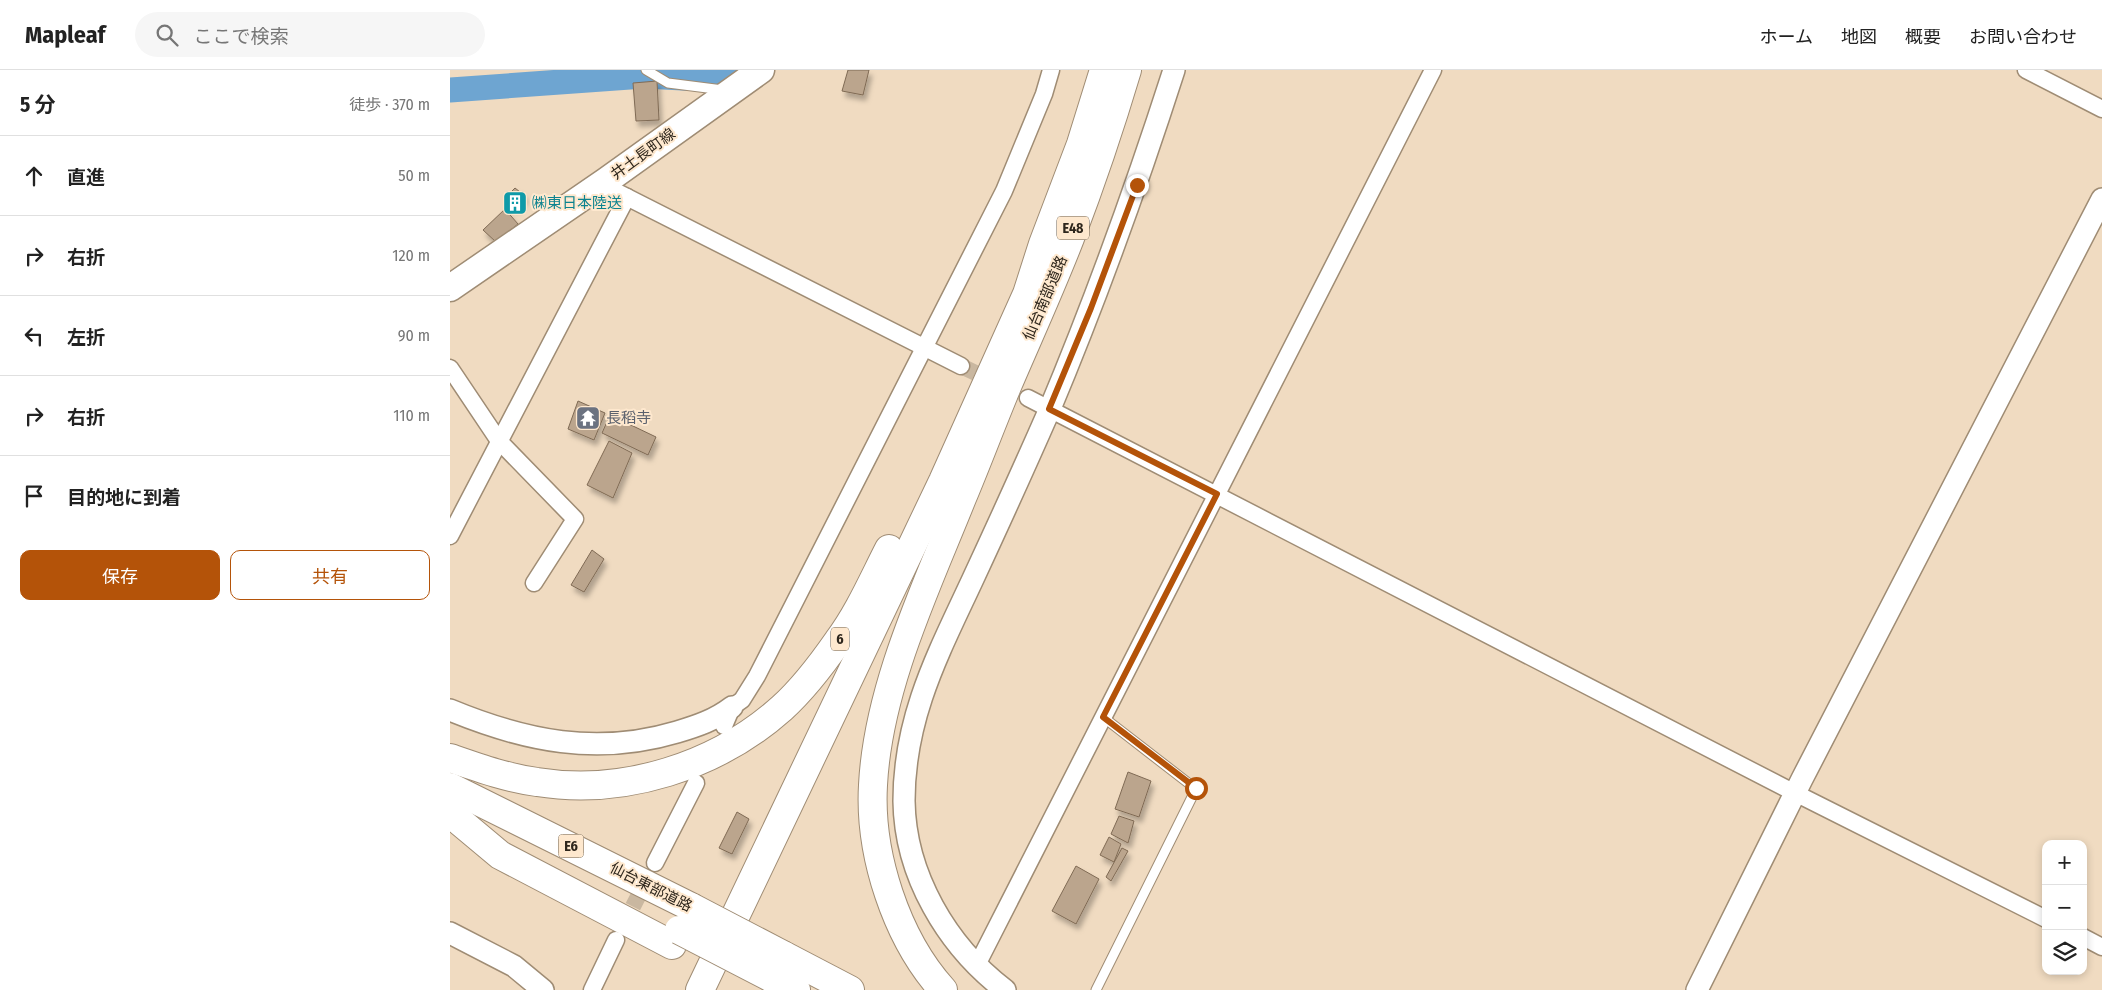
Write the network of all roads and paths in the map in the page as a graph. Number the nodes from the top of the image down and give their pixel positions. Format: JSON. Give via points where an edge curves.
{"nodes":[{"id":1,"x":646,"y":70,"type":"edge"},
{"id":2,"x":761,"y":70,"type":"edge"},
{"id":3,"x":1051,"y":70,"type":"edge"},
{"id":4,"x":1104,"y":70,"type":"edge"},
{"id":5,"x":1128,"y":70,"type":"edge"},
{"id":6,"x":1174,"y":70,"type":"edge"},
{"id":7,"x":1433,"y":70,"type":"edge"},
{"id":8,"x":2026,"y":70,"type":"edge"},
{"id":9,"x":731,"y":91,"type":"junction"},
{"id":10,"x":2102,"y":109,"type":"edge"},
{"id":11,"x":601,"y":184,"type":"junction"},
{"id":12,"x":627,"y":197,"type":"junction"},
{"id":13,"x":2102,"y":199,"type":"edge"},
{"id":14,"x":1043,"y":244,"type":"junction"},
{"id":15,"x":450,"y":288,"type":"edge"},
{"id":16,"x":925,"y":347,"type":"junction"},
{"id":17,"x":961,"y":366,"type":"tunnel mouth"},
{"id":18,"x":450,"y":368,"type":"edge"},
{"id":19,"x":1018,"y":390,"type":"junction"},
{"id":20,"x":1049,"y":409,"type":"junction"},
{"id":21,"x":500,"y":441,"type":"junction"},
{"id":22,"x":1217,"y":494,"type":"junction"},
{"id":23,"x":450,"y":536,"type":"edge"},
{"id":24,"x":534,"y":582,"type":"dead end"},
{"id":25,"x":450,"y":710,"type":"edge"},
{"id":26,"x":728,"y":717,"type":"joint"},
{"id":27,"x":1103,"y":717,"type":"junction"},
{"id":28,"x":450,"y":758,"type":"edge"},
{"id":29,"x":696,"y":783,"type":"dead end"},
{"id":30,"x":450,"y":787,"type":"edge"},
{"id":31,"x":1795,"y":793,"type":"junction"},
{"id":32,"x":451,"y":814,"type":"edge"},
{"id":33,"x":654,"y":863,"type":"tunnel mouth"},
{"id":34,"x":2042,"y":917,"type":"edge"},
{"id":35,"x":681,"y":928,"type":"junction"},
{"id":36,"x":450,"y":933,"type":"edge"},
{"id":37,"x":616,"y":940,"type":"tunnel mouth"},
{"id":38,"x":2087,"y":940,"type":"edge"},
{"id":39,"x":2102,"y":947,"type":"edge"},
{"id":40,"x":977,"y":965,"type":"junction"},
{"id":41,"x":769,"y":974,"type":"edge"},
{"id":42,"x":543,"y":990,"type":"edge"},
{"id":43,"x":592,"y":990,"type":"edge"},
{"id":44,"x":700,"y":990,"type":"edge"},
{"id":45,"x":718,"y":990,"type":"edge"},
{"id":46,"x":796,"y":990,"type":"edge"},
{"id":47,"x":850,"y":990,"type":"edge"},
{"id":48,"x":943,"y":990,"type":"edge"},
{"id":49,"x":1005,"y":990,"type":"edge"},
{"id":50,"x":1096,"y":990,"type":"edge"},
{"id":51,"x":1697,"y":990,"type":"edge"}],
"edges":[{"from":1,"to":9,"type":"lane","via":[[668,83]]},
{"from":2,"to":9,"type":"main road","name":"井土長町線"},
{"from":3,"to":16,"type":"street","via":[[1004,191]]},
{"from":4,"to":14,"type":"highway","name":"仙台南部道路","number":"E48"},
{"from":5,"to":19,"type":"highway","name":"仙台南部道路","number":"E48"},
{"from":6,"to":20,"type":"street","via":[[1137,185]]},
{"from":7,"to":22,"type":"street"},
{"from":8,"to":10,"type":"street"},
{"from":9,"to":11,"type":"main road","name":"井土長町線"},
{"from":11,"to":12,"type":"street"},
{"from":11,"to":15,"type":"main road","name":"井土長町線"},
{"from":12,"to":16,"type":"street"},
{"from":12,"to":21,"type":"street"},
{"from":13,"to":31,"type":"street"},
{"from":14,"to":28,"type":"highway","number":"6","via":[[1016,291],[932,468],[858,609],[839,641],[783,707],[755,730],[700,761],[663,773],[604,784],[538,782],[504,776]]},
{"from":14,"to":44,"type":"highway","number":"6","via":[[1027,294],[943,481]]},
{"from":16,"to":17,"type":"street"},
{"from":16,"to":26,"type":"street","via":[[757,676]]},
{"from":18,"to":21,"type":"street"},
{"from":19,"to":20,"type":"street"},
{"from":19,"to":45,"type":"highway","via":[[968,456]]},
{"from":19,"to":48,"type":"highway","via":[[899,660],[883,718],[874,777],[873,811],[882,877],[906,935]]},
{"from":20,"to":22,"type":"street"},
{"from":20,"to":40,"type":"street","via":[[928,677],[908,754],[904,800],[907,840],[918,875],[934,908],[962,951]]},
{"from":21,"to":23,"type":"street"},
{"from":21,"to":24,"type":"street","via":[[575,519]]},
{"from":22,"to":27,"type":"street"},
{"from":22,"to":31,"type":"street"},
{"from":25,"to":26,"type":"street","via":[[518,734],[565,743],[611,745],[652,740],[719,717]]},
{"from":27,"to":40,"type":"street"},
{"from":27,"to":50,"type":"lane","via":[[1196,788]]},
{"from":29,"to":33,"type":"street"},
{"from":30,"to":35,"type":"highway","name":"仙台東部道路","number":"E6"},
{"from":31,"to":34,"type":"street"},
{"from":31,"to":51,"type":"street"},
{"from":32,"to":35,"type":"highway","name":"仙台東部道路","number":"E6"},
{"from":35,"to":41,"type":"highway","name":"仙台東部道路","number":"E6","bridge":true},
{"from":36,"to":42,"type":"street","via":[[514,966]]},
{"from":37,"to":43,"type":"street"},
{"from":38,"to":39,"type":"street"},
{"from":40,"to":49,"type":"street"},
{"from":41,"to":46,"type":"highway","name":"仙台東部道路","number":"E6"},
{"from":41,"to":47,"type":"highway","name":"仙台東部道路","number":"E6"}]}
